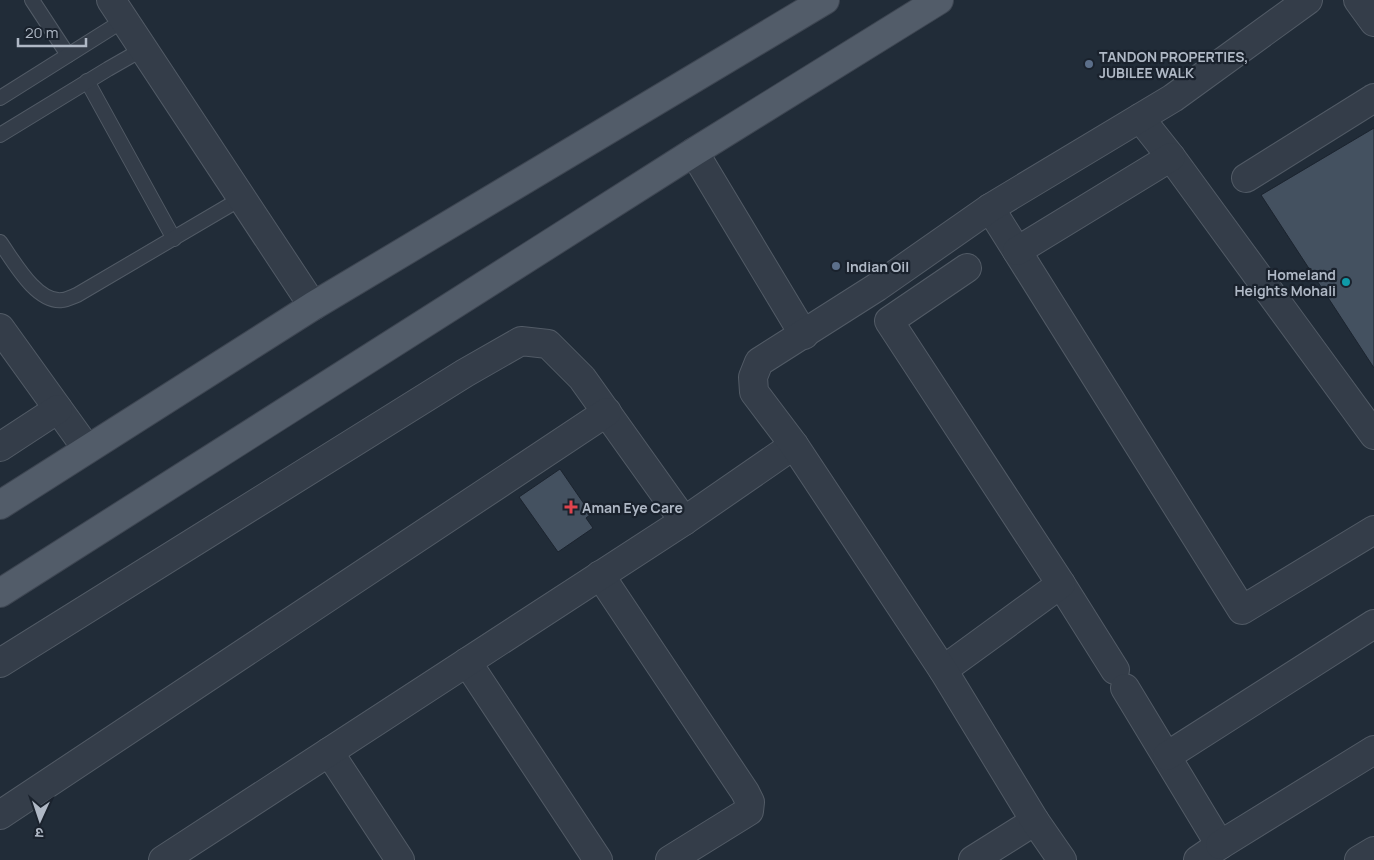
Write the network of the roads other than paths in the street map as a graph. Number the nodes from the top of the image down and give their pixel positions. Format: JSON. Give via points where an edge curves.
{"nodes":[{"id":1,"x":32,"y":0,"type":"edge"},
{"id":2,"x":825,"y":0,"type":"edge"},
{"id":3,"x":939,"y":0,"type":"edge"},
{"id":4,"x":1308,"y":0,"type":"edge"},
{"id":5,"x":1358,"y":0,"type":"edge"},
{"id":6,"x":117,"y":10,"type":"edge"},
{"id":7,"x":1374,"y":22,"type":"edge"},
{"id":8,"x":143,"y":49,"type":"junction"},
{"id":9,"x":68,"y":55,"type":"junction"},
{"id":10,"x":87,"y":81,"type":"junction"},
{"id":11,"x":0,"y":98,"type":"edge"},
{"id":12,"x":1374,"y":98,"type":"edge"},
{"id":13,"x":1140,"y":118,"type":"junction"},
{"id":14,"x":0,"y":135,"type":"edge"},
{"id":15,"x":1167,"y":151,"type":"junction"},
{"id":16,"x":694,"y":152,"type":"junction"},
{"id":17,"x":1246,"y":178,"type":"dead end"},
{"id":18,"x":242,"y":198,"type":"junction"},
{"id":19,"x":990,"y":208,"type":"junction"},
{"id":20,"x":174,"y":239,"type":"junction"},
{"id":21,"x":0,"y":242,"type":"edge"},
{"id":22,"x":1012,"y":243,"type":"junction"},
{"id":23,"x":967,"y":268,"type":"dead end"},
{"id":24,"x":313,"y":306,"type":"junction"},
{"id":25,"x":0,"y":328,"type":"edge"},
{"id":26,"x":804,"y":335,"type":"junction"},
{"id":27,"x":58,"y":410,"type":"junction"},
{"id":28,"x":607,"y":412,"type":"junction"},
{"id":29,"x":1374,"y":435,"type":"edge"},
{"id":30,"x":794,"y":445,"type":"junction"},
{"id":31,"x":0,"y":447,"type":"edge"},
{"id":32,"x":87,"y":449,"type":"junction"},
{"id":33,"x":0,"y":505,"type":"edge"},
{"id":34,"x":684,"y":521,"type":"junction"},
{"id":35,"x":1374,"y":530,"type":"edge"},
{"id":36,"x":600,"y":575,"type":"junction"},
{"id":37,"x":1061,"y":584,"type":"junction"},
{"id":38,"x":0,"y":593,"type":"edge"},
{"id":39,"x":1374,"y":624,"type":"edge"},
{"id":40,"x":467,"y":662,"type":"junction"},
{"id":41,"x":0,"y":663,"type":"edge"},
{"id":42,"x":943,"y":670,"type":"junction"},
{"id":43,"x":1374,"y":750,"type":"edge"},
{"id":44,"x":329,"y":752,"type":"junction"},
{"id":45,"x":1167,"y":756,"type":"junction"},
{"id":46,"x":0,"y":815,"type":"edge"},
{"id":47,"x":1035,"y":821,"type":"junction"},
{"id":48,"x":197,"y":851,"type":"edge"},
{"id":49,"x":1374,"y":851,"type":"edge"},
{"id":50,"x":1209,"y":853,"type":"edge"},
{"id":51,"x":163,"y":860,"type":"edge"},
{"id":52,"x":400,"y":860,"type":"edge"},
{"id":53,"x":598,"y":860,"type":"edge"},
{"id":54,"x":670,"y":860,"type":"edge"},
{"id":55,"x":973,"y":860,"type":"edge"},
{"id":56,"x":1062,"y":860,"type":"edge"},
{"id":57,"x":1359,"y":860,"type":"edge"}],
"edges":[{"from":1,"to":9,"type":"lane"},
{"from":2,"to":24,"type":"main road"},
{"from":3,"to":16,"type":"main road"},
{"from":4,"to":13,"type":"street","via":[[1173,98]]},
{"from":5,"to":7,"type":"street"},
{"from":6,"to":8,"type":"street"},
{"from":6,"to":9,"type":"lane"},
{"from":8,"to":10,"type":"lane"},
{"from":8,"to":18,"type":"street"},
{"from":9,"to":11,"type":"lane"},
{"from":10,"to":14,"type":"lane"},
{"from":10,"to":20,"type":"lane"},
{"from":12,"to":17,"type":"street"},
{"from":13,"to":15,"type":"street"},
{"from":13,"to":19,"type":"street"},
{"from":15,"to":22,"type":"street"},
{"from":15,"to":29,"type":"street"},
{"from":16,"to":26,"type":"street"},
{"from":16,"to":38,"type":"main road"},
{"from":18,"to":20,"type":"lane"},
{"from":18,"to":24,"type":"street"},
{"from":19,"to":22,"type":"street"},
{"from":19,"to":26,"type":"street"},
{"from":20,"to":21,"type":"lane","via":[[77,295],[62,300],[52,300],[36,292]]},
{"from":22,"to":35,"type":"street","via":[[1242,610]]},
{"from":23,"to":37,"type":"street","via":[[888,321]]},
{"from":24,"to":32,"type":"main road"},
{"from":25,"to":27,"type":"street"},
{"from":26,"to":30,"type":"street","via":[[759,362],[753,377],[754,392]]},
{"from":27,"to":31,"type":"street"},
{"from":27,"to":32,"type":"street"},
{"from":28,"to":34,"type":"street"},
{"from":28,"to":41,"type":"street","via":[[582,378],[548,344],[521,341]]},
{"from":28,"to":46,"type":"street"},
{"from":30,"to":34,"type":"street"},
{"from":30,"to":42,"type":"street"},
{"from":32,"to":33,"type":"main road"},
{"from":34,"to":36,"type":"street"},
{"from":36,"to":40,"type":"street"},
{"from":36,"to":54,"type":"street","via":[[750,802],[748,811]]},
{"from":37,"to":42,"type":"street"},
{"from":37,"to":45,"type":"street"},
{"from":39,"to":45,"type":"street"},
{"from":40,"to":44,"type":"street"},
{"from":40,"to":53,"type":"street"},
{"from":42,"to":47,"type":"street"},
{"from":43,"to":50,"type":"street"},
{"from":44,"to":48,"type":"street"},
{"from":44,"to":52,"type":"street"},
{"from":45,"to":50,"type":"street"},
{"from":47,"to":55,"type":"street"},
{"from":47,"to":56,"type":"street"},
{"from":48,"to":51,"type":"street"},
{"from":49,"to":57,"type":"street"}]}
